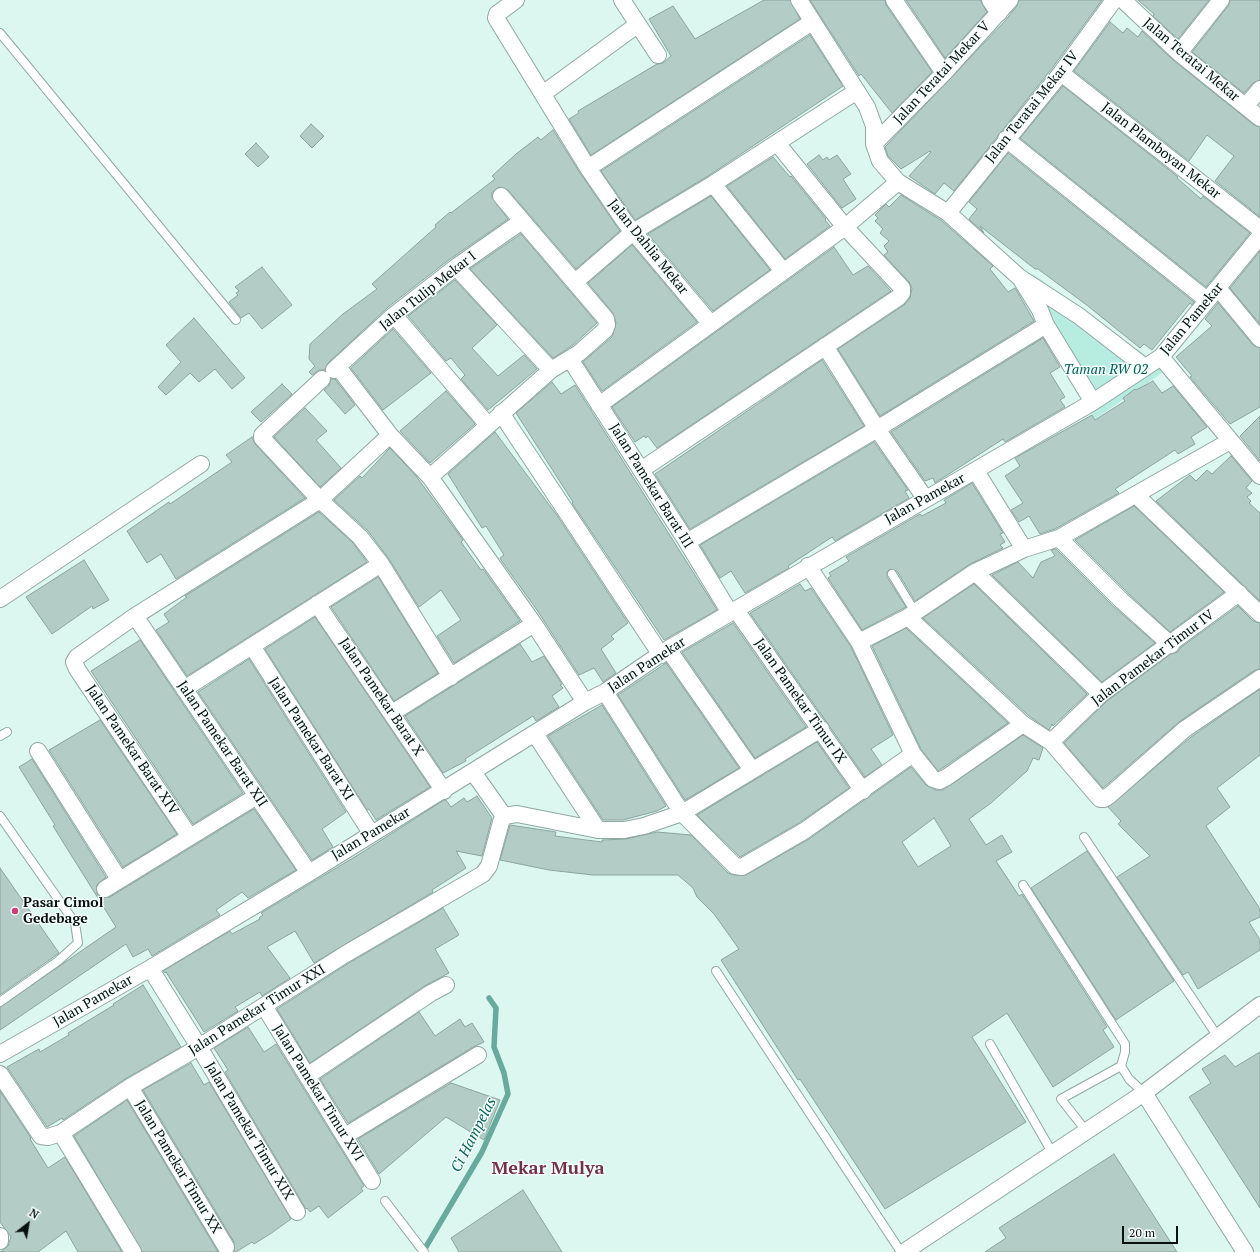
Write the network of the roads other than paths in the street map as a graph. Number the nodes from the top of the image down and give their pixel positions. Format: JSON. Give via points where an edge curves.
{"nodes":[{"id":1,"x":516,"y":0,"type":"edge"},
{"id":2,"x":622,"y":0,"type":"edge"},
{"id":3,"x":799,"y":0,"type":"edge"},
{"id":4,"x":894,"y":0,"type":"edge"},
{"id":5,"x":1010,"y":0,"type":"edge"},
{"id":6,"x":1114,"y":0,"type":"edge"},
{"id":7,"x":1123,"y":0,"type":"edge"},
{"id":8,"x":1221,"y":0,"type":"edge"},
{"id":9,"x":994,"y":6,"type":"edge"},
{"id":10,"x":812,"y":22,"type":"junction"},
{"id":11,"x":637,"y":25,"type":"junction"},
{"id":12,"x":0,"y":33,"type":"edge"},
{"id":13,"x":1178,"y":53,"type":"junction"},
{"id":14,"x":658,"y":55,"type":"dead end"},
{"id":15,"x":944,"y":72,"type":"junction"},
{"id":16,"x":1061,"y":73,"type":"junction"},
{"id":17,"x":1260,"y":89,"type":"edge"},
{"id":18,"x":857,"y":91,"type":"junction"},
{"id":19,"x":544,"y":93,"type":"junction"},
{"id":20,"x":1246,"y":106,"type":"junction"},
{"id":21,"x":1260,"y":118,"type":"edge"},
{"id":22,"x":1006,"y":139,"type":"junction"},
{"id":23,"x":777,"y":143,"type":"junction"},
{"id":24,"x":874,"y":144,"type":"junction"},
{"id":25,"x":588,"y":168,"type":"junction"},
{"id":26,"x":898,"y":182,"type":"junction"},
{"id":27,"x":713,"y":184,"type":"junction"},
{"id":28,"x":501,"y":196,"type":"dead end"},
{"id":29,"x":948,"y":213,"type":"junction"},
{"id":30,"x":522,"y":221,"type":"junction"},
{"id":31,"x":845,"y":227,"type":"junction"},
{"id":32,"x":1260,"y":229,"type":"edge"},
{"id":33,"x":633,"y":232,"type":"junction"},
{"id":34,"x":1260,"y":236,"type":"edge"},
{"id":35,"x":456,"y":267,"type":"junction"},
{"id":36,"x":783,"y":271,"type":"junction"},
{"id":37,"x":1019,"y":277,"type":"junction"},
{"id":38,"x":575,"y":282,"type":"junction"},
{"id":39,"x":1218,"y":288,"type":"junction"},
{"id":40,"x":1207,"y":300,"type":"junction"},
{"id":41,"x":394,"y":315,"type":"junction"},
{"id":42,"x":236,"y":320,"type":"dead end"},
{"id":43,"x":711,"y":324,"type":"junction"},
{"id":44,"x":1046,"y":325,"type":"junction"},
{"id":45,"x":1260,"y":339,"type":"edge"},
{"id":46,"x":825,"y":346,"type":"junction"},
{"id":47,"x":1161,"y":357,"type":"junction"},
{"id":48,"x":570,"y":359,"type":"junction"},
{"id":49,"x":1145,"y":367,"type":"junction"},
{"id":50,"x":551,"y":370,"type":"junction"},
{"id":51,"x":331,"y":372,"type":"junction"},
{"id":52,"x":1094,"y":402,"type":"junction"},
{"id":53,"x":599,"y":405,"type":"junction"},
{"id":54,"x":501,"y":413,"type":"junction"},
{"id":55,"x":488,"y":425,"type":"junction"},
{"id":56,"x":877,"y":428,"type":"junction"},
{"id":57,"x":390,"y":435,"type":"junction"},
{"id":58,"x":1230,"y":441,"type":"junction"},
{"id":59,"x":201,"y":464,"type":"dead end"},
{"id":60,"x":641,"y":470,"type":"junction"},
{"id":61,"x":976,"y":471,"type":"junction"},
{"id":62,"x":1260,"y":476,"type":"edge"},
{"id":63,"x":430,"y":477,"type":"junction"},
{"id":64,"x":1136,"y":495,"type":"junction"},
{"id":65,"x":925,"y":498,"type":"junction"},
{"id":66,"x":320,"y":500,"type":"junction"},
{"id":67,"x":1059,"y":538,"type":"junction"},
{"id":68,"x":687,"y":542,"type":"junction"},
{"id":69,"x":1024,"y":549,"type":"junction"},
{"id":70,"x":381,"y":564,"type":"junction"},
{"id":71,"x":808,"y":566,"type":"junction"},
{"id":72,"x":974,"y":572,"type":"junction"},
{"id":73,"x":892,"y":574,"type":"dead end"},
{"id":74,"x":1239,"y":593,"type":"junction"},
{"id":75,"x":0,"y":599,"type":"edge"},
{"id":76,"x":317,"y":604,"type":"junction"},
{"id":77,"x":733,"y":612,"type":"junction"},
{"id":78,"x":912,"y":614,"type":"junction"},
{"id":79,"x":1260,"y":614,"type":"edge"},
{"id":80,"x":134,"y":616,"type":"junction"},
{"id":81,"x":534,"y":624,"type":"junction"},
{"id":82,"x":859,"y":642,"type":"junction"},
{"id":83,"x":1171,"y":644,"type":"junction"},
{"id":84,"x":252,"y":646,"type":"junction"},
{"id":85,"x":664,"y":652,"type":"junction"},
{"id":86,"x":451,"y":677,"type":"junction"},
{"id":87,"x":1260,"y":678,"type":"edge"},
{"id":88,"x":184,"y":689,"type":"junction"},
{"id":89,"x":605,"y":692,"type":"junction"},
{"id":90,"x":1101,"y":694,"type":"junction"},
{"id":91,"x":585,"y":702,"type":"junction"},
{"id":92,"x":392,"y":713,"type":"junction"},
{"id":93,"x":1023,"y":724,"type":"junction"},
{"id":94,"x":821,"y":730,"type":"junction"},
{"id":95,"x":535,"y":734,"type":"junction"},
{"id":96,"x":1050,"y":742,"type":"junction"},
{"id":97,"x":38,"y":751,"type":"dead end"},
{"id":98,"x":913,"y":754,"type":"junction"},
{"id":99,"x":752,"y":770,"type":"junction"},
{"id":100,"x":473,"y":772,"type":"junction"},
{"id":101,"x":444,"y":790,"type":"junction"},
{"id":102,"x":863,"y":791,"type":"junction"},
{"id":103,"x":257,"y":796,"type":"junction"},
{"id":104,"x":682,"y":813,"type":"junction"},
{"id":105,"x":0,"y":816,"type":"edge"},
{"id":106,"x":504,"y":816,"type":"junction"},
{"id":107,"x":598,"y":830,"type":"junction"},
{"id":108,"x":371,"y":833,"type":"junction"},
{"id":109,"x":190,"y":837,"type":"junction"},
{"id":110,"x":1084,"y":837,"type":"dead end"},
{"id":111,"x":309,"y":873,"type":"junction"},
{"id":112,"x":119,"y":879,"type":"junction"},
{"id":113,"x":1023,"y":885,"type":"dead end"},
{"id":114,"x":105,"y":889,"type":"dead end"},
{"id":115,"x":149,"y":969,"type":"junction"},
{"id":116,"x":716,"y":971,"type":"dead end"},
{"id":117,"x":446,"y":986,"type":"dead end"},
{"id":118,"x":0,"y":1002,"type":"edge"},
{"id":119,"x":264,"y":1006,"type":"junction"},
{"id":120,"x":1260,"y":1006,"type":"edge"},
{"id":121,"x":1218,"y":1037,"type":"junction"},
{"id":122,"x":990,"y":1044,"type":"dead end"},
{"id":123,"x":199,"y":1047,"type":"junction"},
{"id":124,"x":0,"y":1054,"type":"edge"},
{"id":125,"x":478,"y":1055,"type":"dead end"},
{"id":126,"x":1121,"y":1066,"type":"junction"},
{"id":127,"x":0,"y":1074,"type":"edge"},
{"id":128,"x":307,"y":1076,"type":"junction"},
{"id":129,"x":130,"y":1087,"type":"junction"},
{"id":130,"x":1144,"y":1093,"type":"junction"},
{"id":131,"x":1087,"y":1132,"type":"junction"},
{"id":132,"x":61,"y":1133,"type":"junction"},
{"id":133,"x":345,"y":1136,"type":"junction"},
{"id":134,"x":1054,"y":1154,"type":"junction"},
{"id":135,"x":372,"y":1181,"type":"dead end"},
{"id":136,"x":385,"y":1201,"type":"dead end"},
{"id":137,"x":297,"y":1212,"type":"dead end"},
{"id":138,"x":0,"y":1236,"type":"edge"},
{"id":139,"x":0,"y":1241,"type":"edge"},
{"id":140,"x":226,"y":1247,"type":"dead end"},
{"id":141,"x":132,"y":1252,"type":"edge"},
{"id":142,"x":424,"y":1252,"type":"edge"},
{"id":143,"x":902,"y":1252,"type":"edge"},
{"id":144,"x":1245,"y":1252,"type":"edge"}],
"edges":[{"from":1,"to":19,"type":"street","name":"Jalan Dahlia Mekar","via":[[497,14],[496,18]]},
{"from":2,"to":11,"type":"street"},
{"from":3,"to":10,"type":"street"},
{"from":4,"to":15,"type":"street"},
{"from":5,"to":9,"type":"street","name":"Jalan Teratai Mekar V"},
{"from":6,"to":16,"type":"street","name":"Jalan Teratai Mekar IV"},
{"from":7,"to":13,"type":"street","name":"Jalan Teratai Mekar"},
{"from":8,"to":13,"type":"street"},
{"from":9,"to":15,"type":"street","name":"Jalan Teratai Mekar V"},
{"from":10,"to":18,"type":"street"},
{"from":10,"to":25,"type":"street"},
{"from":11,"to":14,"type":"street"},
{"from":11,"to":19,"type":"street"},
{"from":12,"to":42,"type":"lane"},
{"from":13,"to":20,"type":"street","name":"Jalan Teratai Mekar"},
{"from":15,"to":24,"type":"street","name":"Jalan Teratai Mekar V"},
{"from":16,"to":22,"type":"street","name":"Jalan Teratai Mekar IV"},
{"from":16,"to":32,"type":"street","name":"Jalan Plamboyan Mekar"},
{"from":17,"to":20,"type":"street"},
{"from":18,"to":23,"type":"street"},
{"from":18,"to":24,"type":"street","via":[[868,107],[874,126]]},
{"from":19,"to":25,"type":"street","name":"Jalan Dahlia Mekar"},
{"from":20,"to":21,"type":"street","name":"Jalan Teratai Mekar"},
{"from":22,"to":29,"type":"street","name":"Jalan Teratai Mekar IV"},
{"from":22,"to":40,"type":"street"},
{"from":23,"to":27,"type":"street"},
{"from":23,"to":31,"type":"street"},
{"from":24,"to":26,"type":"street","via":[[880,161]]},
{"from":25,"to":33,"type":"street","name":"Jalan Dahlia Mekar"},
{"from":26,"to":29,"type":"street"},
{"from":26,"to":31,"type":"street"},
{"from":27,"to":33,"type":"street"},
{"from":27,"to":36,"type":"street"},
{"from":28,"to":30,"type":"street"},
{"from":29,"to":37,"type":"street"},
{"from":30,"to":35,"type":"street","name":"Jalan Tulip Mekar I"},
{"from":30,"to":38,"type":"street"},
{"from":31,"to":36,"type":"street"},
{"from":31,"to":46,"type":"street","via":[[902,288],[902,293]]},
{"from":33,"to":38,"type":"street"},
{"from":33,"to":43,"type":"street","name":"Jalan Dahlia Mekar"},
{"from":34,"to":39,"type":"street","name":"Jalan Pamekar"},
{"from":35,"to":41,"type":"street","name":"Jalan Tulip Mekar I"},
{"from":35,"to":50,"type":"street"},
{"from":36,"to":43,"type":"street"},
{"from":37,"to":44,"type":"street","via":[[1040,310]]},
{"from":37,"to":49,"type":"street","via":[[1079,316]]},
{"from":38,"to":48,"type":"street","via":[[606,320],[606,325],[605,330]]},
{"from":39,"to":40,"type":"street","name":"Jalan Pamekar"},
{"from":39,"to":45,"type":"street"},
{"from":40,"to":47,"type":"street","name":"Jalan Pamekar"},
{"from":41,"to":51,"type":"street","name":"Jalan Tulip Mekar I"},
{"from":41,"to":55,"type":"street"},
{"from":43,"to":53,"type":"street"},
{"from":44,"to":52,"type":"street"},
{"from":44,"to":56,"type":"street"},
{"from":46,"to":56,"type":"street"},
{"from":46,"to":60,"type":"street"},
{"from":47,"to":49,"type":"street","name":"Jalan Pamekar"},
{"from":47,"to":58,"type":"street"},
{"from":48,"to":50,"type":"street"},
{"from":48,"to":53,"type":"street","name":"Jalan Pamekar Barat III"},
{"from":49,"to":52,"type":"street","name":"Jalan Pamekar"},
{"from":50,"to":54,"type":"street"},
{"from":51,"to":57,"type":"street"},
{"from":51,"to":66,"type":"street","name":"Jalan Tulip Mekar I","via":[[262,435]]},
{"from":52,"to":61,"type":"street","name":"Jalan Pamekar"},
{"from":53,"to":60,"type":"street","name":"Jalan Pamekar Barat III"},
{"from":54,"to":55,"type":"street"},
{"from":54,"to":85,"type":"street"},
{"from":55,"to":63,"type":"street"},
{"from":56,"to":65,"type":"street"},
{"from":56,"to":68,"type":"street"},
{"from":57,"to":63,"type":"street"},
{"from":57,"to":66,"type":"street"},
{"from":58,"to":62,"type":"street"},
{"from":58,"to":64,"type":"street"},
{"from":59,"to":75,"type":"street"},
{"from":60,"to":68,"type":"street","name":"Jalan Pamekar Barat III"},
{"from":61,"to":65,"type":"street","name":"Jalan Pamekar"},
{"from":61,"to":69,"type":"street"},
{"from":63,"to":81,"type":"street"},
{"from":64,"to":67,"type":"street"},
{"from":64,"to":74,"type":"street"},
{"from":65,"to":71,"type":"street","name":"Jalan Pamekar"},
{"from":66,"to":70,"type":"street","via":[[360,537]]},
{"from":66,"to":80,"type":"street"},
{"from":67,"to":69,"type":"street"},
{"from":67,"to":83,"type":"street","via":[[1121,600]]},
{"from":68,"to":77,"type":"street","name":"Jalan Pamekar Barat III"},
{"from":69,"to":72,"type":"street"},
{"from":70,"to":76,"type":"street"},
{"from":70,"to":86,"type":"street"},
{"from":71,"to":77,"type":"street","name":"Jalan Pamekar"},
{"from":71,"to":82,"type":"street"},
{"from":72,"to":78,"type":"street"},
{"from":72,"to":90,"type":"street"},
{"from":73,"to":78,"type":"lane"},
{"from":74,"to":79,"type":"street"},
{"from":74,"to":83,"type":"street","name":"Jalan Pamekar Timur IV"},
{"from":76,"to":84,"type":"street"},
{"from":76,"to":92,"type":"street","name":"Jalan Pamekar Barat X"},
{"from":77,"to":85,"type":"street","name":"Jalan Pamekar"},
{"from":77,"to":94,"type":"street","name":"Jalan Pamekar Timur IX"},
{"from":78,"to":82,"type":"street"},
{"from":78,"to":93,"type":"street"},
{"from":80,"to":88,"type":"street","name":"Jalan Pamekar Barat XII"},
{"from":80,"to":109,"type":"street","name":"Jalan Pamekar Barat XIV","via":[[77,657],[74,662]]},
{"from":81,"to":86,"type":"street"},
{"from":81,"to":91,"type":"street"},
{"from":82,"to":98,"type":"street"},
{"from":83,"to":90,"type":"street","name":"Jalan Pamekar Timur IV"},
{"from":84,"to":88,"type":"street"},
{"from":84,"to":108,"type":"street","name":"Jalan Pamekar Barat XI"},
{"from":85,"to":89,"type":"street","name":"Jalan Pamekar"},
{"from":85,"to":99,"type":"street"},
{"from":86,"to":92,"type":"street"},
{"from":87,"to":96,"type":"street","via":[[1185,729],[1104,799],[1096,797]]},
{"from":88,"to":103,"type":"street","name":"Jalan Pamekar Barat XII"},
{"from":89,"to":91,"type":"street","name":"Jalan Pamekar"},
{"from":89,"to":104,"type":"street"},
{"from":90,"to":96,"type":"street","name":"Jalan Pamekar Timur IV"},
{"from":91,"to":95,"type":"street","name":"Jalan Pamekar"},
{"from":92,"to":101,"type":"street","name":"Jalan Pamekar Barat X"},
{"from":93,"to":96,"type":"street"},
{"from":93,"to":98,"type":"street","via":[[939,781],[933,780],[927,774]]},
{"from":94,"to":99,"type":"street"},
{"from":94,"to":102,"type":"street","name":"Jalan Pamekar Timur IX"},
{"from":95,"to":100,"type":"street","name":"Jalan Pamekar"},
{"from":95,"to":107,"type":"street"},
{"from":97,"to":112,"type":"street"},
{"from":98,"to":102,"type":"street"},
{"from":99,"to":104,"type":"street"},
{"from":100,"to":101,"type":"street","name":"Jalan Pamekar"},
{"from":100,"to":106,"type":"street"},
{"from":101,"to":108,"type":"street","name":"Jalan Pamekar"},
{"from":102,"to":104,"type":"street","via":[[804,832],[742,867],[735,866]]},
{"from":103,"to":109,"type":"street"},
{"from":103,"to":111,"type":"street","name":"Jalan Pamekar Barat XII"},
{"from":104,"to":107,"type":"street","via":[[644,826],[624,830]]},
{"from":105,"to":118,"type":"lane","via":[[75,923],[78,943],[58,961]]},
{"from":106,"to":107,"type":"street","via":[[517,814]]},
{"from":106,"to":119,"type":"street","name":"Jalan Pamekar Timur XXI","via":[[489,866],[483,874],[344,955]]},
{"from":108,"to":111,"type":"street","name":"Jalan Pamekar"},
{"from":109,"to":112,"type":"street"},
{"from":110,"to":121,"type":"lane"},
{"from":111,"to":115,"type":"street","name":"Jalan Pamekar"},
{"from":112,"to":114,"type":"street"},
{"from":113,"to":126,"type":"lane","via":[[1125,1044]]},
{"from":115,"to":123,"type":"street","name":"Jalan Pamekar Timur XIX"},
{"from":115,"to":124,"type":"street","name":"Jalan Pamekar"},
{"from":116,"to":143,"type":"lane"},
{"from":117,"to":128,"type":"street","via":[[431,993]]},
{"from":119,"to":123,"type":"street","name":"Jalan Pamekar Timur XXI"},
{"from":119,"to":128,"type":"street","name":"Jalan Pamekar Timur XVI"},
{"from":120,"to":121,"type":"street"},
{"from":121,"to":130,"type":"street"},
{"from":122,"to":134,"type":"lane"},
{"from":123,"to":129,"type":"street","name":"Jalan Pamekar Timur XXI"},
{"from":123,"to":137,"type":"street","name":"Jalan Pamekar Timur XIX"},
{"from":125,"to":133,"type":"street"},
{"from":126,"to":130,"type":"lane","via":[[1129,1079]]},
{"from":126,"to":131,"type":"lane","via":[[1061,1099]]},
{"from":127,"to":132,"type":"street","name":"Jalan Pamekar Timur XXI","via":[[41,1136],[48,1137]]},
{"from":128,"to":133,"type":"street","name":"Jalan Pamekar Timur XVI"},
{"from":129,"to":132,"type":"street","name":"Jalan Pamekar Timur XXI"},
{"from":129,"to":140,"type":"street","name":"Jalan Pamekar Timur XX"},
{"from":130,"to":131,"type":"street"},
{"from":130,"to":144,"type":"street"},
{"from":131,"to":134,"type":"street"},
{"from":132,"to":141,"type":"street"},
{"from":133,"to":135,"type":"street","name":"Jalan Pamekar Timur XVI"},
{"from":134,"to":143,"type":"street"},
{"from":136,"to":142,"type":"lane"},
{"from":138,"to":139,"type":"street"}]}
